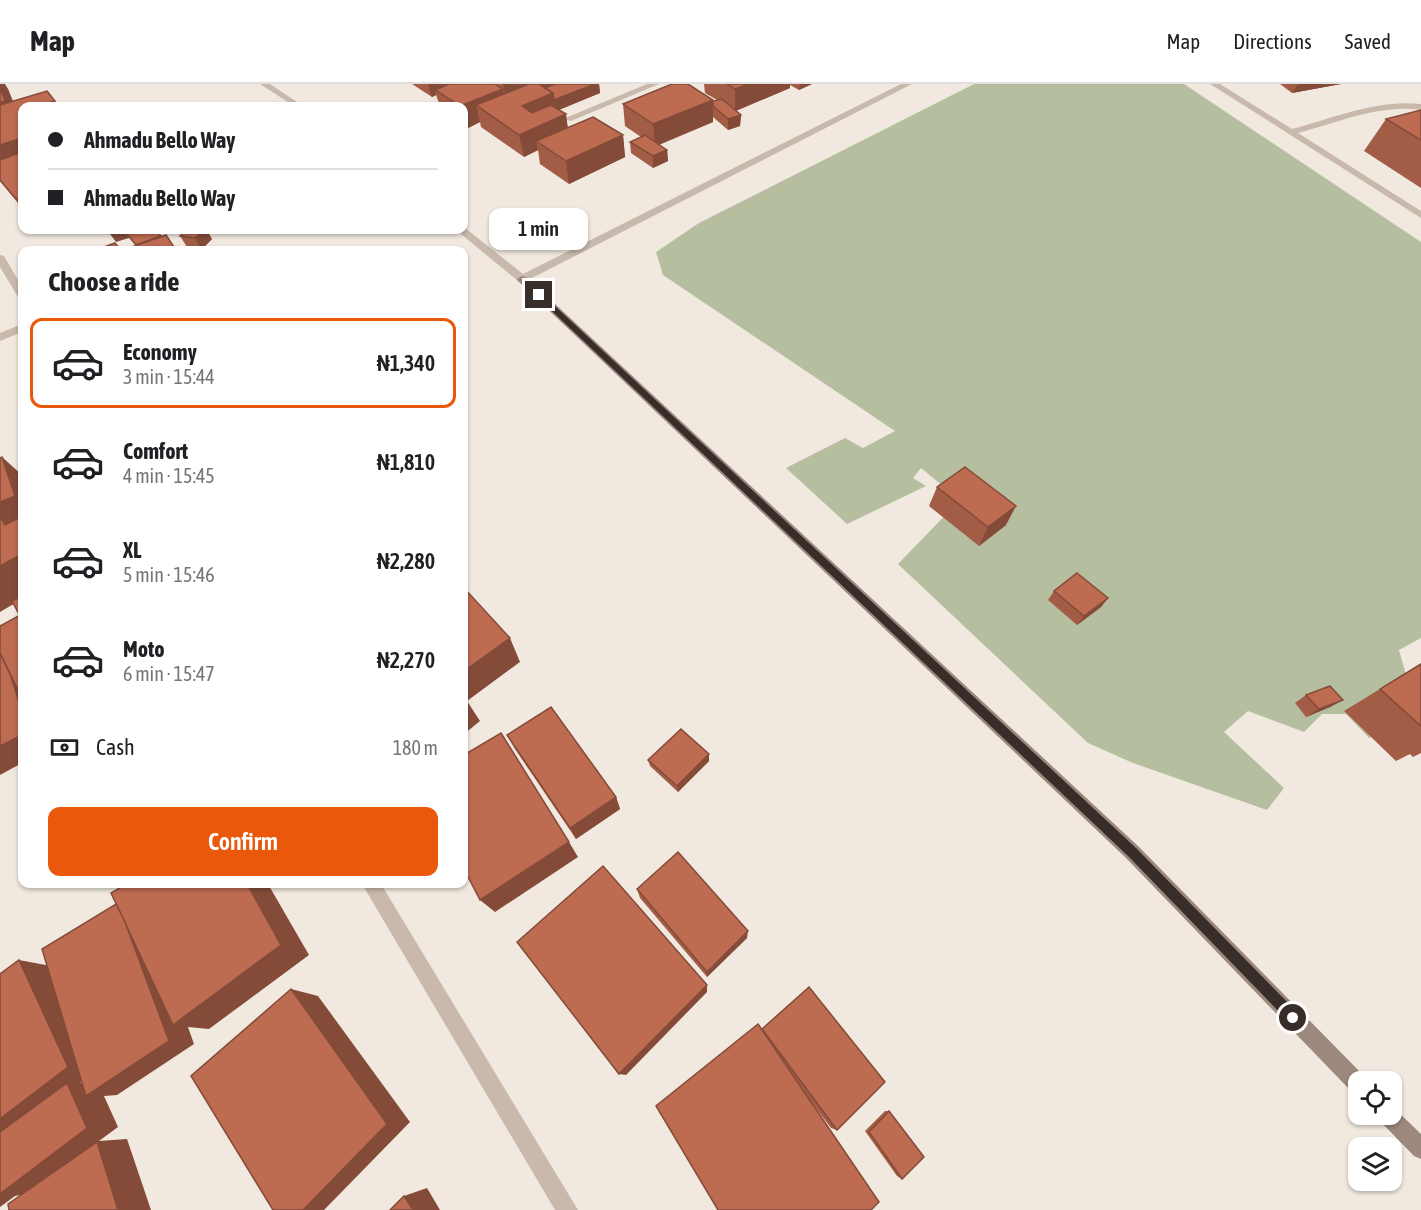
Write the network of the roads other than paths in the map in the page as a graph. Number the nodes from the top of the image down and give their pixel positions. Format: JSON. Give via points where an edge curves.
{"nodes":[{"id":1,"x":264,"y":84,"type":"edge"},
{"id":2,"x":623,"y":84,"type":"edge"},
{"id":3,"x":655,"y":84,"type":"edge"},
{"id":4,"x":908,"y":84,"type":"edge"},
{"id":5,"x":1214,"y":84,"type":"edge"},
{"id":6,"x":636,"y":92,"type":"junction"},
{"id":7,"x":293,"y":102,"type":"edge"},
{"id":8,"x":1421,"y":107,"type":"edge"},
{"id":9,"x":568,"y":119,"type":"dead end"},
{"id":10,"x":1292,"y":132,"type":"junction"},
{"id":11,"x":1421,"y":215,"type":"edge"},
{"id":12,"x":466,"y":234,"type":"edge"},
{"id":13,"x":0,"y":258,"type":"edge"},
{"id":14,"x":522,"y":279,"type":"junction"},
{"id":15,"x":18,"y":288,"type":"edge"},
{"id":16,"x":18,"y":330,"type":"edge"},
{"id":17,"x":0,"y":337,"type":"edge"},
{"id":18,"x":373,"y":888,"type":"edge"},
{"id":19,"x":1348,"y":1074,"type":"edge"},
{"id":20,"x":1398,"y":1125,"type":"edge"},
{"id":21,"x":1421,"y":1149,"type":"edge"},
{"id":22,"x":567,"y":1210,"type":"edge"}],
"edges":[{"from":1,"to":7,"type":"street"},
{"from":2,"to":6,"type":"street"},
{"from":3,"to":6,"type":"street"},
{"from":4,"to":14,"type":"street"},
{"from":5,"to":10,"type":"street"},
{"from":6,"to":9,"type":"street"},
{"from":8,"to":10,"type":"street","via":[[1395,106]]},
{"from":10,"to":11,"type":"street"},
{"from":12,"to":14,"type":"street"},
{"from":13,"to":15,"type":"street"},
{"from":14,"to":19,"type":"main road","via":[[1124,844]]},
{"from":16,"to":17,"type":"street"},
{"from":18,"to":22,"type":"street"},
{"from":20,"to":21,"type":"main road"}]}
